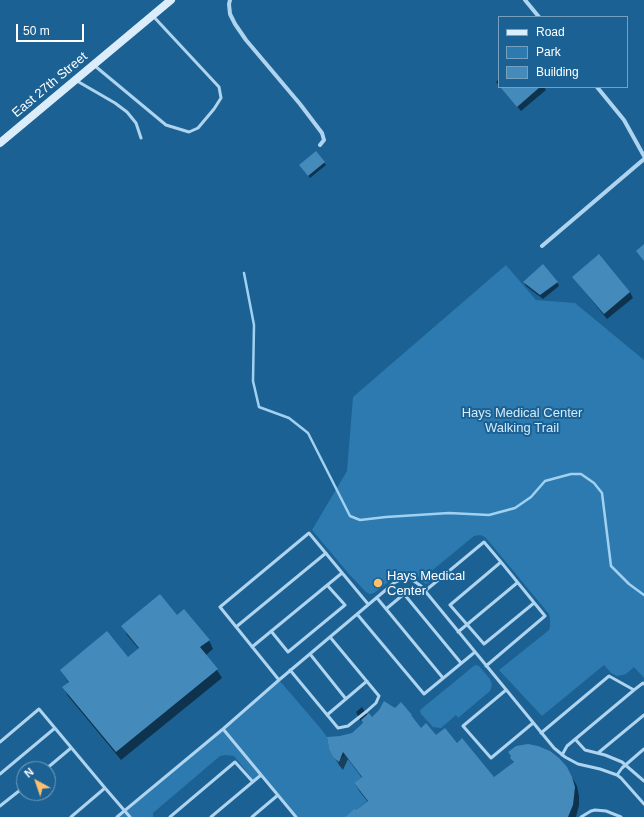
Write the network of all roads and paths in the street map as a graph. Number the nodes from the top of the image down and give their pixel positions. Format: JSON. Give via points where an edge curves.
{"nodes":[{"id":1,"x":171,"y":0,"type":"edge"},
{"id":2,"x":230,"y":0,"type":"edge"},
{"id":3,"x":525,"y":0,"type":"edge"},
{"id":4,"x":153,"y":15,"type":"junction"},
{"id":5,"x":538,"y":16,"type":"edge"},
{"id":6,"x":93,"y":65,"type":"junction"},
{"id":7,"x":75,"y":80,"type":"junction"},
{"id":8,"x":598,"y":88,"type":"edge"},
{"id":9,"x":141,"y":138,"type":"dead end"},
{"id":10,"x":0,"y":143,"type":"edge"},
{"id":11,"x":320,"y":145,"type":"dead end"},
{"id":12,"x":644,"y":156,"type":"edge"},
{"id":13,"x":644,"y":159,"type":"edge"},
{"id":14,"x":542,"y":246,"type":"dead end"},
{"id":15,"x":326,"y":553,"type":"junction"},
{"id":16,"x":500,"y":562,"type":"junction"},
{"id":17,"x":342,"y":572,"type":"junction"},
{"id":18,"x":517,"y":583,"type":"junction"},
{"id":19,"x":328,"y":585,"type":"junction"},
{"id":20,"x":424,"y":591,"type":"junction"},
{"id":21,"x":377,"y":598,"type":"junction"},
{"id":22,"x":534,"y":603,"type":"junction"},
{"id":23,"x":368,"y":604,"type":"junction"},
{"id":24,"x":386,"y":609,"type":"junction"},
{"id":25,"x":357,"y":614,"type":"junction"},
{"id":26,"x":467,"y":624,"type":"junction"},
{"id":27,"x":236,"y":627,"type":"junction"},
{"id":28,"x":271,"y":631,"type":"junction"},
{"id":29,"x":458,"y":632,"type":"junction"},
{"id":30,"x":330,"y":637,"type":"junction"},
{"id":31,"x":252,"y":647,"type":"junction"},
{"id":32,"x":475,"y":652,"type":"junction"},
{"id":33,"x":310,"y":654,"type":"junction"},
{"id":34,"x":462,"y":663,"type":"junction"},
{"id":35,"x":486,"y":666,"type":"junction"},
{"id":36,"x":290,"y":670,"type":"junction"},
{"id":37,"x":443,"y":678,"type":"junction"},
{"id":38,"x":279,"y":680,"type":"junction"},
{"id":39,"x":367,"y":681,"type":"junction"},
{"id":40,"x":644,"y":684,"type":"edge"},
{"id":41,"x":506,"y":690,"type":"junction"},
{"id":42,"x":634,"y":690,"type":"junction"},
{"id":43,"x":346,"y":699,"type":"junction"},
{"id":44,"x":327,"y":715,"type":"junction"},
{"id":45,"x":644,"y":715,"type":"edge"},
{"id":46,"x":533,"y":723,"type":"junction"},
{"id":47,"x":55,"y":728,"type":"junction"},
{"id":48,"x":223,"y":729,"type":"junction"},
{"id":49,"x":541,"y":733,"type":"junction"},
{"id":50,"x":576,"y":739,"type":"junction"},
{"id":51,"x":0,"y":742,"type":"edge"},
{"id":52,"x":71,"y":748,"type":"junction"},
{"id":53,"x":644,"y":749,"type":"edge"},
{"id":54,"x":598,"y":753,"type":"junction"},
{"id":55,"x":562,"y":754,"type":"junction"},
{"id":56,"x":56,"y":761,"type":"edge"},
{"id":57,"x":625,"y":765,"type":"junction"},
{"id":58,"x":0,"y":774,"type":"edge"},
{"id":59,"x":261,"y":775,"type":"junction"},
{"id":60,"x":617,"y":775,"type":"junction"},
{"id":61,"x":644,"y":781,"type":"edge"},
{"id":62,"x":253,"y":782,"type":"junction"},
{"id":63,"x":105,"y":788,"type":"junction"},
{"id":64,"x":16,"y":793,"type":"edge"},
{"id":65,"x":278,"y":795,"type":"junction"},
{"id":66,"x":644,"y":804,"type":"edge"},
{"id":67,"x":0,"y":806,"type":"edge"},
{"id":68,"x":125,"y":810,"type":"junction"},
{"id":69,"x":611,"y":813,"type":"junction"},
{"id":70,"x":70,"y":817,"type":"edge"},
{"id":71,"x":117,"y":817,"type":"edge"},
{"id":72,"x":130,"y":817,"type":"edge"},
{"id":73,"x":170,"y":817,"type":"edge"},
{"id":74,"x":211,"y":817,"type":"edge"},
{"id":75,"x":252,"y":817,"type":"edge"},
{"id":76,"x":296,"y":817,"type":"edge"},
{"id":77,"x":581,"y":817,"type":"edge"},
{"id":78,"x":609,"y":817,"type":"edge"},
{"id":79,"x":621,"y":817,"type":"edge"}],
"edges":[{"from":1,"to":4,"type":"main road","name":"East 27th Street"},
{"from":2,"to":11,"type":"street","via":[[230,14],[235,24],[322,133],[324,140]]},
{"from":3,"to":5,"type":"street"},
{"from":4,"to":6,"type":"main road","name":"East 27th Street"},
{"from":4,"to":6,"type":"lane","via":[[219,86],[221,98],[198,128],[189,132],[166,125]]},
{"from":6,"to":7,"type":"main road","name":"East 27th Street"},
{"from":7,"to":9,"type":"lane","via":[[127,112],[136,123]]},
{"from":7,"to":10,"type":"main road","name":"East 27th Street"},
{"from":8,"to":12,"type":"street","via":[[624,120]]},
{"from":13,"to":14,"type":"street"},
{"from":15,"to":17,"type":"lane"},
{"from":15,"to":27,"type":"lane"},
{"from":15,"to":27,"type":"lane","via":[[309,533],[220,608]]},
{"from":16,"to":18,"type":"lane"},
{"from":16,"to":20,"type":"lane","via":[[484,542]]},
{"from":16,"to":26,"type":"lane","via":[[450,604]]},
{"from":17,"to":19,"type":"lane"},
{"from":17,"to":23,"type":"lane"},
{"from":18,"to":22,"type":"lane"},
{"from":18,"to":26,"type":"lane"},
{"from":19,"to":28,"type":"lane"},
{"from":19,"to":28,"type":"lane","via":[[345,605],[288,652]]},
{"from":20,"to":21,"type":"lane","via":[[415,581],[405,578],[394,583]]},
{"from":20,"to":29,"type":"lane"},
{"from":21,"to":23,"type":"lane"},
{"from":21,"to":24,"type":"lane"},
{"from":22,"to":26,"type":"lane","via":[[484,644]]},
{"from":22,"to":35,"type":"lane","via":[[545,616]]},
{"from":23,"to":25,"type":"lane"},
{"from":24,"to":34,"type":"lane","via":[[404,594]]},
{"from":24,"to":37,"type":"lane"},
{"from":25,"to":30,"type":"lane"},
{"from":25,"to":37,"type":"lane","via":[[424,694]]},
{"from":26,"to":29,"type":"lane"},
{"from":27,"to":31,"type":"lane"},
{"from":28,"to":31,"type":"lane"},
{"from":29,"to":32,"type":"lane"},
{"from":30,"to":33,"type":"lane"},
{"from":30,"to":39,"type":"lane"},
{"from":31,"to":38,"type":"lane"},
{"from":32,"to":34,"type":"lane"},
{"from":32,"to":35,"type":"lane"},
{"from":33,"to":36,"type":"lane"},
{"from":33,"to":43,"type":"lane"},
{"from":34,"to":37,"type":"lane"},
{"from":35,"to":41,"type":"lane"},
{"from":36,"to":38,"type":"lane"},
{"from":36,"to":44,"type":"lane"},
{"from":38,"to":48,"type":"lane"},
{"from":39,"to":43,"type":"lane"},
{"from":39,"to":44,"type":"lane","via":[[379,698],[359,718],[348,726],[338,728]]},
{"from":40,"to":42,"type":"lane"},
{"from":41,"to":46,"type":"lane"},
{"from":41,"to":46,"type":"lane","via":[[463,726],[491,758]]},
{"from":42,"to":49,"type":"lane","via":[[609,676]]},
{"from":42,"to":50,"type":"lane"},
{"from":43,"to":44,"type":"lane"},
{"from":45,"to":54,"type":"lane"},
{"from":46,"to":49,"type":"lane"},
{"from":47,"to":51,"type":"lane","via":[[39,709]]},
{"from":47,"to":52,"type":"lane"},
{"from":47,"to":58,"type":"lane"},
{"from":48,"to":59,"type":"lane"},
{"from":48,"to":68,"type":"lane"},
{"from":49,"to":55,"type":"lane"},
{"from":50,"to":54,"type":"lane","via":[[585,750]]},
{"from":50,"to":55,"type":"lane"},
{"from":52,"to":56,"type":"lane"},
{"from":52,"to":63,"type":"lane"},
{"from":53,"to":57,"type":"lane"},
{"from":54,"to":57,"type":"lane"},
{"from":55,"to":60,"type":"lane","via":[[578,764]]},
{"from":57,"to":60,"type":"lane"},
{"from":57,"to":61,"type":"lane"},
{"from":59,"to":62,"type":"lane"},
{"from":59,"to":65,"type":"lane"},
{"from":60,"to":66,"type":"lane"},
{"from":62,"to":73,"type":"lane","via":[[235,762]]},
{"from":62,"to":74,"type":"lane"},
{"from":63,"to":68,"type":"lane"},
{"from":63,"to":70,"type":"lane"},
{"from":64,"to":67,"type":"lane"},
{"from":65,"to":75,"type":"lane"},
{"from":65,"to":76,"type":"lane"},
{"from":68,"to":71,"type":"lane"},
{"from":68,"to":72,"type":"lane"},
{"from":69,"to":77,"type":"lane","via":[[596,810]]},
{"from":69,"to":78,"type":"lane"},
{"from":69,"to":79,"type":"lane"}]}
